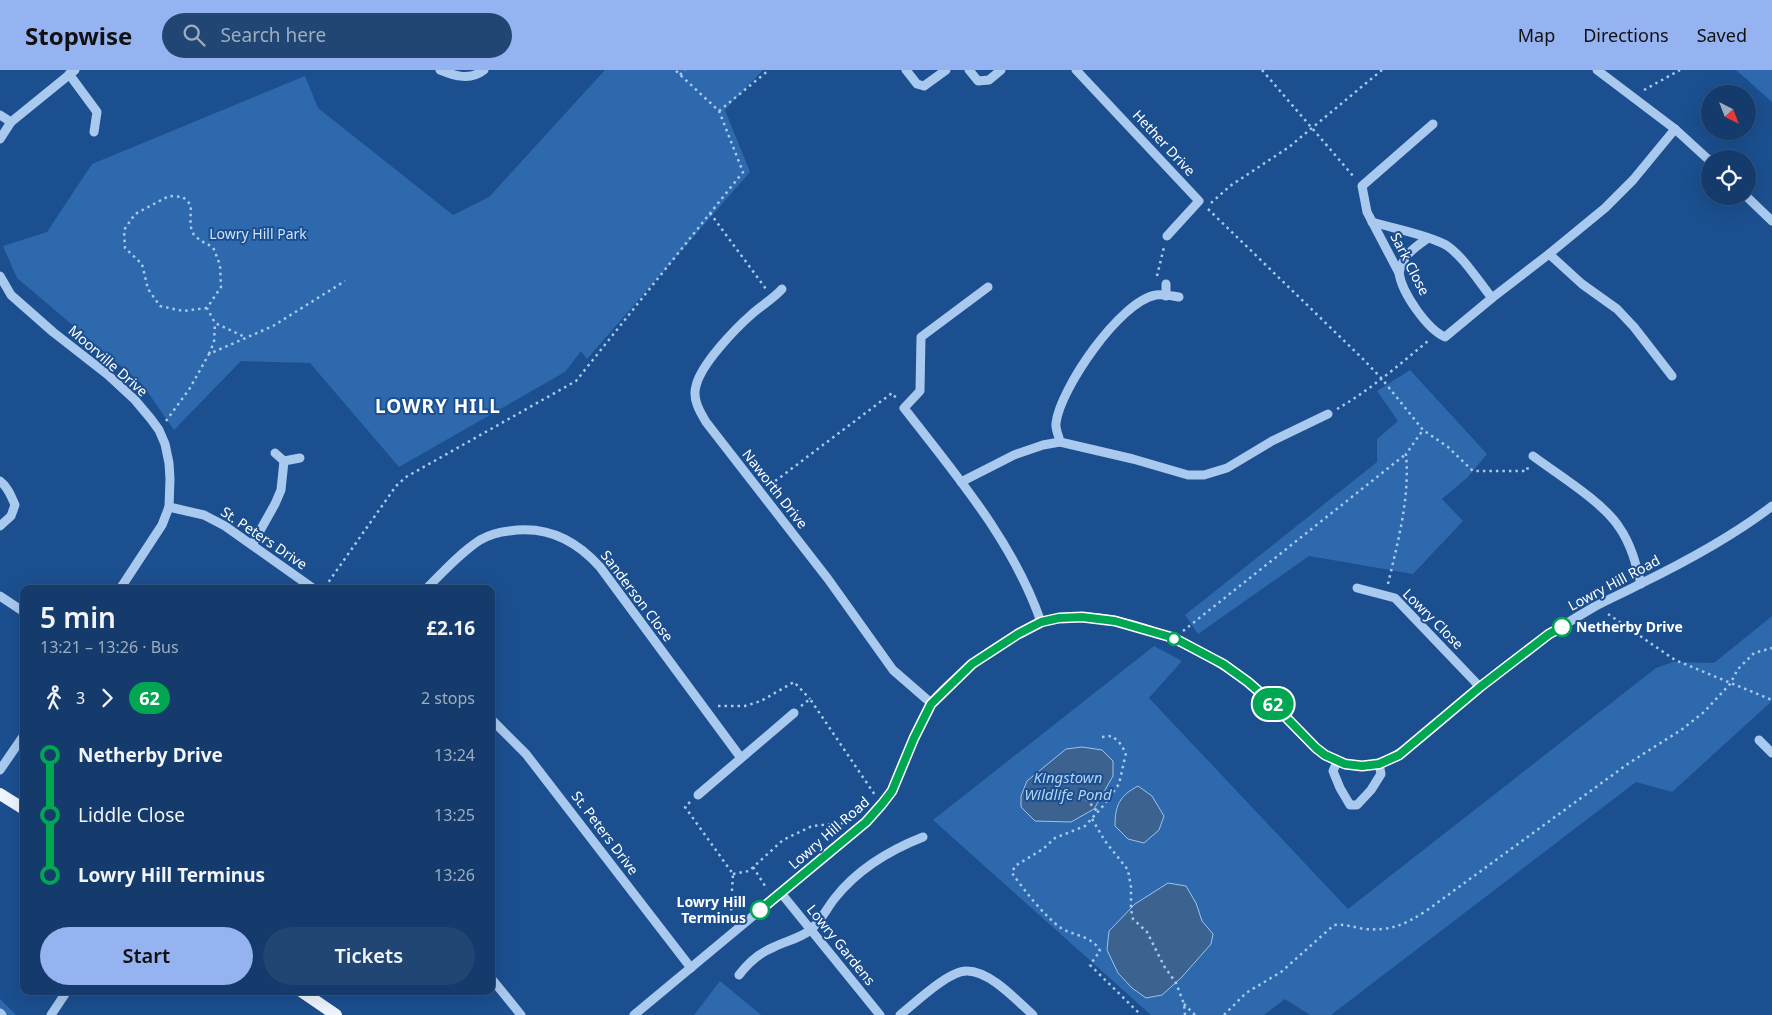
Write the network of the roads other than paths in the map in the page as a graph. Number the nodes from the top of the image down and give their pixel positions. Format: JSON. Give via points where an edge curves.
{"nodes":[{"id":1,"x":440,"y":70,"type":"edge"},
{"id":2,"x":484,"y":70,"type":"edge"},
{"id":3,"x":906,"y":70,"type":"edge"},
{"id":4,"x":946,"y":70,"type":"edge"},
{"id":5,"x":969,"y":70,"type":"edge"},
{"id":6,"x":1001,"y":70,"type":"edge"},
{"id":7,"x":1076,"y":70,"type":"edge"},
{"id":8,"x":1598,"y":70,"type":"edge"},
{"id":9,"x":72,"y":72,"type":"edge"},
{"id":10,"x":0,"y":115,"type":"edge"},
{"id":11,"x":11,"y":122,"type":"junction"},
{"id":12,"x":1433,"y":124,"type":"dead end"},
{"id":13,"x":1674,"y":129,"type":"junction"},
{"id":14,"x":94,"y":132,"type":"dead end"},
{"id":15,"x":0,"y":139,"type":"edge"},
{"id":16,"x":1701,"y":153,"type":"edge"},
{"id":17,"x":1755,"y":205,"type":"edge"},
{"id":18,"x":1772,"y":221,"type":"edge"},
{"id":19,"x":1372,"y":222,"type":"junction"},
{"id":20,"x":1167,"y":236,"type":"road end"},
{"id":21,"x":1428,"y":238,"type":"junction"},
{"id":22,"x":1549,"y":254,"type":"junction"},
{"id":23,"x":1399,"y":273,"type":"junction"},
{"id":24,"x":0,"y":276,"type":"edge"},
{"id":25,"x":1166,"y":284,"type":"dead end"},
{"id":26,"x":988,"y":287,"type":"dead end"},
{"id":27,"x":782,"y":289,"type":"dead end"},
{"id":28,"x":1166,"y":296,"type":"junction"},
{"id":29,"x":1179,"y":297,"type":"dead end"},
{"id":30,"x":1492,"y":298,"type":"junction"},
{"id":31,"x":1672,"y":376,"type":"dead end"},
{"id":32,"x":1328,"y":414,"type":"road end"},
{"id":33,"x":1060,"y":442,"type":"junction"},
{"id":34,"x":275,"y":453,"type":"dead end"},
{"id":35,"x":1533,"y":456,"type":"dead end"},
{"id":36,"x":300,"y":458,"type":"dead end"},
{"id":37,"x":284,"y":461,"type":"junction"},
{"id":38,"x":0,"y":481,"type":"edge"},
{"id":39,"x":961,"y":482,"type":"junction"},
{"id":40,"x":1772,"y":506,"type":"edge"},
{"id":41,"x":168,"y":507,"type":"junction"},
{"id":42,"x":0,"y":526,"type":"edge"},
{"id":43,"x":252,"y":545,"type":"junction"},
{"id":44,"x":1641,"y":584,"type":"junction"},
{"id":45,"x":123,"y":585,"type":"edge"},
{"id":46,"x":308,"y":585,"type":"edge"},
{"id":47,"x":430,"y":585,"type":"edge"},
{"id":48,"x":1357,"y":588,"type":"dead end"},
{"id":49,"x":0,"y":596,"type":"edge"},
{"id":50,"x":20,"y":609,"type":"edge"},
{"id":51,"x":1041,"y":622,"type":"junction"},
{"id":52,"x":1480,"y":687,"type":"junction"},
{"id":53,"x":931,"y":704,"type":"junction"},
{"id":54,"x":794,"y":713,"type":"road end"},
{"id":55,"x":495,"y":723,"type":"edge"},
{"id":56,"x":1760,"y":740,"type":"dead end"},
{"id":57,"x":20,"y":741,"type":"edge"},
{"id":58,"x":1772,"y":753,"type":"edge"},
{"id":59,"x":741,"y":758,"type":"junction"},
{"id":60,"x":1337,"y":762,"type":"junction"},
{"id":61,"x":1379,"y":764,"type":"junction"},
{"id":62,"x":0,"y":770,"type":"edge"},
{"id":63,"x":698,"y":795,"type":"road end"},
{"id":64,"x":2,"y":799,"type":"edge"},
{"id":65,"x":20,"y":807,"type":"edge"},
{"id":66,"x":923,"y":837,"type":"dead end"},
{"id":67,"x":778,"y":896,"type":"junction"},
{"id":68,"x":812,"y":929,"type":"junction"},
{"id":69,"x":691,"y":968,"type":"junction"},
{"id":70,"x":739,"y":975,"type":"dead end"},
{"id":71,"x":495,"y":983,"type":"edge"},
{"id":72,"x":64,"y":995,"type":"edge"},
{"id":73,"x":307,"y":995,"type":"edge"},
{"id":74,"x":51,"y":1015,"type":"edge"},
{"id":75,"x":336,"y":1015,"type":"edge"},
{"id":76,"x":521,"y":1015,"type":"edge"},
{"id":77,"x":634,"y":1015,"type":"edge"},
{"id":78,"x":880,"y":1015,"type":"edge"},
{"id":79,"x":900,"y":1015,"type":"edge"},
{"id":80,"x":1033,"y":1015,"type":"edge"}],
"edges":[{"from":1,"to":2,"type":"street","via":[[469,77]]},
{"from":3,"to":4,"type":"street","via":[[917,84],[924,86]]},
{"from":5,"to":6,"type":"street","via":[[978,81],[989,80]]},
{"from":7,"to":20,"type":"street","name":"Hether Drive","via":[[1199,201]]},
{"from":8,"to":13,"type":"street"},
{"from":9,"to":11,"type":"street"},
{"from":9,"to":14,"type":"street","via":[[97,112]]},
{"from":10,"to":11,"type":"street"},
{"from":11,"to":15,"type":"street"},
{"from":12,"to":19,"type":"street","name":"Sark Close","via":[[1362,186]]},
{"from":13,"to":16,"type":"street"},
{"from":13,"to":22,"type":"street","via":[[1619,194]]},
{"from":17,"to":18,"type":"street"},
{"from":19,"to":21,"type":"street","name":"Sark Close"},
{"from":19,"to":23,"type":"street","name":"Sark Close"},
{"from":21,"to":23,"type":"street","via":[[1408,254]]},
{"from":21,"to":30,"type":"street","name":"Sark Close","via":[[1446,245],[1456,254]]},
{"from":22,"to":30,"type":"street"},
{"from":22,"to":31,"type":"street","via":[[1582,284],[1617,309]]},
{"from":23,"to":30,"type":"street","name":"Sark Close","via":[[1401,284],[1424,319],[1437,334],[1445,337]]},
{"from":24,"to":41,"type":"street","name":"Moorville Drive","via":[[11,295],[122,388],[159,430],[169,463]]},
{"from":25,"to":28,"type":"street"},
{"from":26,"to":39,"type":"street","via":[[921,337],[920,391],[904,408]]},
{"from":27,"to":53,"type":"street","name":"Naworth Drive","via":[[752,314],[707,362],[695,387],[697,405],[706,422],[828,579],[893,670]]},
{"from":28,"to":29,"type":"street"},
{"from":28,"to":33,"type":"street","via":[[1156,295],[1143,300],[1094,347],[1060,407],[1055,425]]},
{"from":32,"to":33,"type":"street","via":[[1227,468],[1204,475],[1188,476]]},
{"from":33,"to":39,"type":"street","via":[[1014,455]]},
{"from":34,"to":37,"type":"street"},
{"from":35,"to":44,"type":"street","via":[[1602,507],[1618,525],[1634,557]]},
{"from":36,"to":37,"type":"street"},
{"from":37,"to":43,"type":"street","via":[[281,490]]},
{"from":38,"to":42,"type":"street","via":[[15,505],[11,516]]},
{"from":39,"to":51,"type":"street","via":[[1003,541],[1032,596]]},
{"from":40,"to":44,"type":"street","name":"Lowry Hill Road","via":[[1692,557]]},
{"from":41,"to":43,"type":"street","name":"St. Peters Drive","via":[[204,515]]},
{"from":41,"to":45,"type":"street","name":"Moorville Drive","via":[[162,526]]},
{"from":43,"to":46,"type":"street","name":"St. Peters Drive"},
{"from":44,"to":52,"type":"street","name":"Lowry Hill Road","via":[[1549,634]]},
{"from":47,"to":59,"type":"street","name":"Sanderson Close","via":[[463,553],[497,532],[539,530],[571,541],[600,567]]},
{"from":48,"to":52,"type":"street","name":"Lowry Close","via":[[1395,598]]},
{"from":49,"to":50,"type":"street"},
{"from":51,"to":53,"type":"street","name":"Lowry Hill Road","via":[[972,664]]},
{"from":51,"to":60,"type":"street","name":"Lowry Hill Road","via":[[1059,618],[1091,618],[1115,621],[1174,638],[1223,664],[1248,682],[1316,748]]},
{"from":52,"to":61,"type":"street","name":"Lowry Hill Road","via":[[1399,755]]},
{"from":53,"to":67,"type":"street","name":"Lowry Hill Road","via":[[892,791],[882,804],[866,822]]},
{"from":54,"to":59,"type":"street"},
{"from":55,"to":69,"type":"street","name":"St. Peters Drive","via":[[526,754]]},
{"from":56,"to":58,"type":"street"},
{"from":57,"to":62,"type":"street"},
{"from":59,"to":63,"type":"street"},
{"from":60,"to":61,"type":"street","name":"Lowry Hill Road","via":[[1362,766]]},
{"from":60,"to":61,"type":"street","via":[[1333,771],[1350,805],[1357,805],[1371,790],[1381,774]]},
{"from":64,"to":65,"type":"main road"},
{"from":66,"to":68,"type":"street","via":[[904,844],[859,874],[836,897]]},
{"from":67,"to":68,"type":"street","name":"Lowry Gardens"},
{"from":67,"to":69,"type":"street","name":"Lowry Hill Road"},
{"from":68,"to":70,"type":"street","via":[[772,947],[749,962]]},
{"from":68,"to":78,"type":"street","name":"Lowry Gardens"},
{"from":69,"to":77,"type":"street","name":"Lowry Hill Road"},
{"from":71,"to":76,"type":"street"},
{"from":72,"to":74,"type":"street"},
{"from":73,"to":75,"type":"main road"},
{"from":79,"to":80,"type":"street","via":[[942,981],[966,970],[997,983]]}]}
